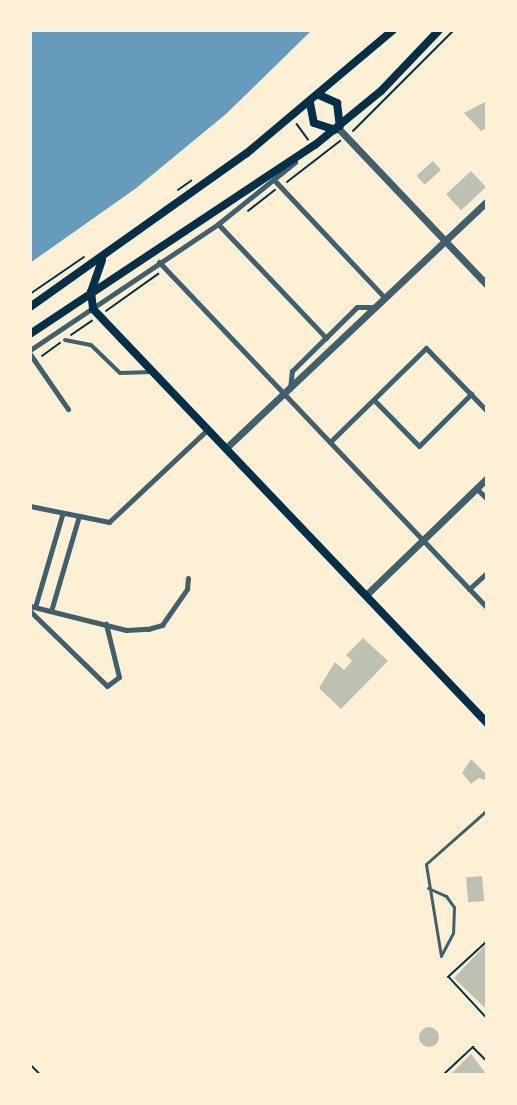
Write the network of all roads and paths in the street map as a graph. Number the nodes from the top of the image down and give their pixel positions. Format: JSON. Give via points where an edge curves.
{"nodes":[{"id":1,"x":393,"y":30,"type":"edge"},
{"id":2,"x":439,"y":30,"type":"edge"},
{"id":3,"x":319,"y":95,"type":"junction"},
{"id":4,"x":310,"y":102,"type":"junction"},
{"id":5,"x":292,"y":117,"type":"junction"},
{"id":6,"x":338,"y":128,"type":"junction"},
{"id":7,"x":315,"y":145,"type":"junction"},
{"id":8,"x":323,"y":154,"type":"dead end"},
{"id":9,"x":300,"y":156,"type":"junction"},
{"id":10,"x":200,"y":176,"type":"dead end"},
{"id":11,"x":276,"y":182,"type":"junction"},
{"id":12,"x":170,"y":196,"type":"dead end"},
{"id":13,"x":487,"y":201,"type":"edge"},
{"id":14,"x":218,"y":224,"type":"junction"},
{"id":15,"x":445,"y":242,"type":"junction"},
{"id":16,"x":108,"y":253,"type":"junction"},
{"id":17,"x":87,"y":255,"type":"dead end"},
{"id":18,"x":159,"y":262,"type":"junction"},
{"id":19,"x":487,"y":285,"type":"edge"},
{"id":20,"x":91,"y":292,"type":"junction"},
{"id":21,"x":30,"y":294,"type":"edge"},
{"id":22,"x":386,"y":298,"type":"junction"},
{"id":23,"x":30,"y":307,"type":"edge"},
{"id":24,"x":376,"y":307,"type":"junction"},
{"id":25,"x":93,"y":309,"type":"junction"},
{"id":26,"x":30,"y":334,"type":"edge"},
{"id":27,"x":326,"y":338,"type":"junction"},
{"id":28,"x":65,"y":340,"type":"dead end"},
{"id":29,"x":30,"y":352,"type":"edge"},
{"id":30,"x":152,"y":372,"type":"junction"},
{"id":31,"x":287,"y":392,"type":"junction"},
{"id":32,"x":471,"y":394,"type":"junction"},
{"id":33,"x":374,"y":400,"type":"junction"},
{"id":34,"x":68,"y":409,"type":"dead end"},
{"id":35,"x":487,"y":411,"type":"edge"},
{"id":36,"x":208,"y":429,"type":"junction"},
{"id":37,"x":330,"y":442,"type":"junction"},
{"id":38,"x":226,"y":448,"type":"junction"},
{"id":39,"x":487,"y":478,"type":"edge"},
{"id":40,"x":476,"y":488,"type":"junction"},
{"id":41,"x":487,"y":500,"type":"edge"},
{"id":42,"x":30,"y":506,"type":"edge"},
{"id":43,"x":62,"y":514,"type":"junction"},
{"id":44,"x":78,"y":519,"type":"junction"},
{"id":45,"x":423,"y":540,"type":"junction"},
{"id":46,"x":487,"y":573,"type":"edge"},
{"id":47,"x":188,"y":578,"type":"dead end"},
{"id":48,"x":469,"y":590,"type":"junction"},
{"id":49,"x":366,"y":595,"type":"junction"},
{"id":50,"x":32,"y":608,"type":"edge"},
{"id":51,"x":487,"y":608,"type":"edge"},
{"id":52,"x":51,"y":611,"type":"junction"},
{"id":53,"x":106,"y":624,"type":"junction"},
{"id":54,"x":487,"y":723,"type":"edge"},
{"id":55,"x":487,"y":810,"type":"edge"},
{"id":56,"x":428,"y":888,"type":"junction"},
{"id":57,"x":487,"y":942,"type":"edge"},
{"id":58,"x":487,"y":1018,"type":"edge"},
{"id":59,"x":487,"y":1061,"type":"edge"},
{"id":60,"x":30,"y":1064,"type":"edge"},
{"id":61,"x":41,"y":1075,"type":"edge"},
{"id":62,"x":443,"y":1075,"type":"edge"}],
"edges":[{"from":1,"to":3,"type":"main road"},
{"from":2,"to":6,"type":"main road"},
{"from":3,"to":4,"type":"main road"},
{"from":3,"to":6,"type":"main road","via":[[337,103]]},
{"from":4,"to":5,"type":"main road"},
{"from":4,"to":6,"type":"main road","via":[[314,123]]},
{"from":5,"to":7,"type":"path"},
{"from":5,"to":16,"type":"main road"},
{"from":6,"to":7,"type":"main road"},
{"from":6,"to":15,"type":"street"},
{"from":7,"to":8,"type":"path"},
{"from":7,"to":9,"type":"main road"},
{"from":9,"to":11,"type":"street"},
{"from":9,"to":20,"type":"main road"},
{"from":10,"to":12,"type":"path"},
{"from":11,"to":14,"type":"street"},
{"from":11,"to":22,"type":"street"},
{"from":13,"to":15,"type":"street"},
{"from":14,"to":18,"type":"street"},
{"from":14,"to":27,"type":"street"},
{"from":15,"to":19,"type":"street"},
{"from":15,"to":22,"type":"street"},
{"from":16,"to":20,"type":"main road","via":[[94,273]]},
{"from":16,"to":23,"type":"main road"},
{"from":17,"to":21,"type":"path"},
{"from":18,"to":25,"type":"street"},
{"from":18,"to":31,"type":"street"},
{"from":20,"to":25,"type":"main road"},
{"from":20,"to":26,"type":"main road"},
{"from":22,"to":24,"type":"street"},
{"from":24,"to":27,"type":"street","via":[[360,306]]},
{"from":24,"to":31,"type":"street"},
{"from":25,"to":29,"type":"street"},
{"from":25,"to":30,"type":"main road"},
{"from":27,"to":31,"type":"street","via":[[292,371]]},
{"from":28,"to":30,"type":"street","via":[[91,345],[120,373]]},
{"from":29,"to":34,"type":"street"},
{"from":30,"to":36,"type":"main road"},
{"from":31,"to":37,"type":"street"},
{"from":31,"to":38,"type":"street"},
{"from":32,"to":33,"type":"street","via":[[426,348]]},
{"from":32,"to":33,"type":"street","via":[[419,446]]},
{"from":32,"to":35,"type":"street"},
{"from":33,"to":37,"type":"street"},
{"from":36,"to":38,"type":"main road"},
{"from":36,"to":44,"type":"street","via":[[113,521]]},
{"from":37,"to":45,"type":"street"},
{"from":38,"to":49,"type":"main road"},
{"from":39,"to":40,"type":"street"},
{"from":40,"to":41,"type":"street"},
{"from":40,"to":45,"type":"street"},
{"from":42,"to":43,"type":"street"},
{"from":43,"to":44,"type":"street"},
{"from":43,"to":50,"type":"street"},
{"from":44,"to":52,"type":"street"},
{"from":45,"to":48,"type":"street"},
{"from":45,"to":49,"type":"street"},
{"from":46,"to":48,"type":"street"},
{"from":47,"to":53,"type":"street","via":[[187,589],[162,625],[138,631]]},
{"from":48,"to":51,"type":"street"},
{"from":49,"to":54,"type":"main road"},
{"from":50,"to":52,"type":"street"},
{"from":50,"to":53,"type":"street","via":[[107,686],[119,677]]},
{"from":52,"to":53,"type":"street"},
{"from":55,"to":56,"type":"lane","via":[[427,861]]},
{"from":56,"to":56,"type":"lane","via":[[435,922],[441,956],[453,933],[454,908],[446,896]]},
{"from":57,"to":58,"type":"path","via":[[449,977]]},
{"from":59,"to":62,"type":"path","via":[[473,1047]]},
{"from":60,"to":61,"type":"path"}]}
